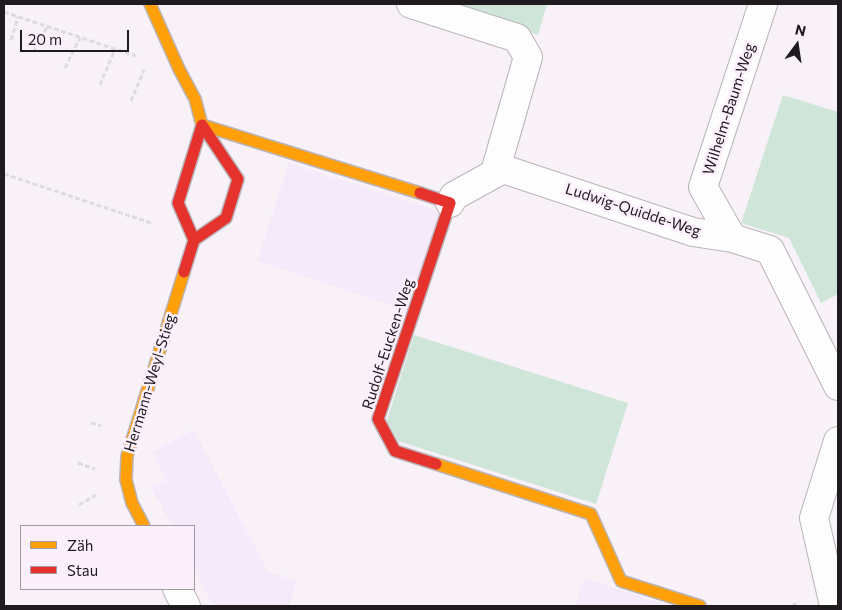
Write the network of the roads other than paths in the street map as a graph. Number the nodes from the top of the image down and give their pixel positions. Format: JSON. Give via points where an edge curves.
{"nodes":[{"id":1,"x":150,"y":4,"type":"edge"},
{"id":2,"x":411,"y":4,"type":"edge"},
{"id":3,"x":763,"y":4,"type":"edge"},
{"id":4,"x":202,"y":126,"type":"junction"},
{"id":5,"x":495,"y":172,"type":"junction"},
{"id":6,"x":450,"y":204,"type":"junction"},
{"id":7,"x":732,"y":238,"type":"junction"},
{"id":8,"x":194,"y":240,"type":"junction"},
{"id":9,"x":838,"y":386,"type":"edge"},
{"id":10,"x":838,"y":441,"type":"edge"},
{"id":11,"x":143,"y":525,"type":"edge"},
{"id":12,"x":178,"y":590,"type":"edge"},
{"id":13,"x":186,"y":606,"type":"edge"},
{"id":14,"x":700,"y":606,"type":"edge"},
{"id":15,"x":834,"y":606,"type":"edge"}],
"edges":[{"from":1,"to":4,"type":"street","via":[[195,99]]},
{"from":2,"to":5,"type":"street","via":[[516,38],[528,57]]},
{"from":3,"to":7,"type":"street","name":"Wilhelm-Baum-Weg","via":[[703,187]]},
{"from":4,"to":6,"type":"street"},
{"from":4,"to":8,"type":"street","via":[[178,203]]},
{"from":4,"to":8,"type":"street","via":[[238,179],[226,218]]},
{"from":5,"to":6,"type":"street","via":[[454,196]]},
{"from":5,"to":7,"type":"street","name":"Ludwig-Quidde-Weg","via":[[503,169],[693,232]]},
{"from":6,"to":14,"type":"street","name":"Rudolf-Eucken-Weg","via":[[378,419],[395,451],[591,514],[622,581]]},
{"from":7,"to":9,"type":"street","name":"Ludwig-Quidde-Weg","via":[[770,250]]},
{"from":8,"to":11,"type":"street","name":"Hermann-Weyl-Stieg","via":[[127,456],[126,480],[132,503]]},
{"from":10,"to":15,"type":"street","via":[[814,518]]},
{"from":12,"to":13,"type":"street"}]}
